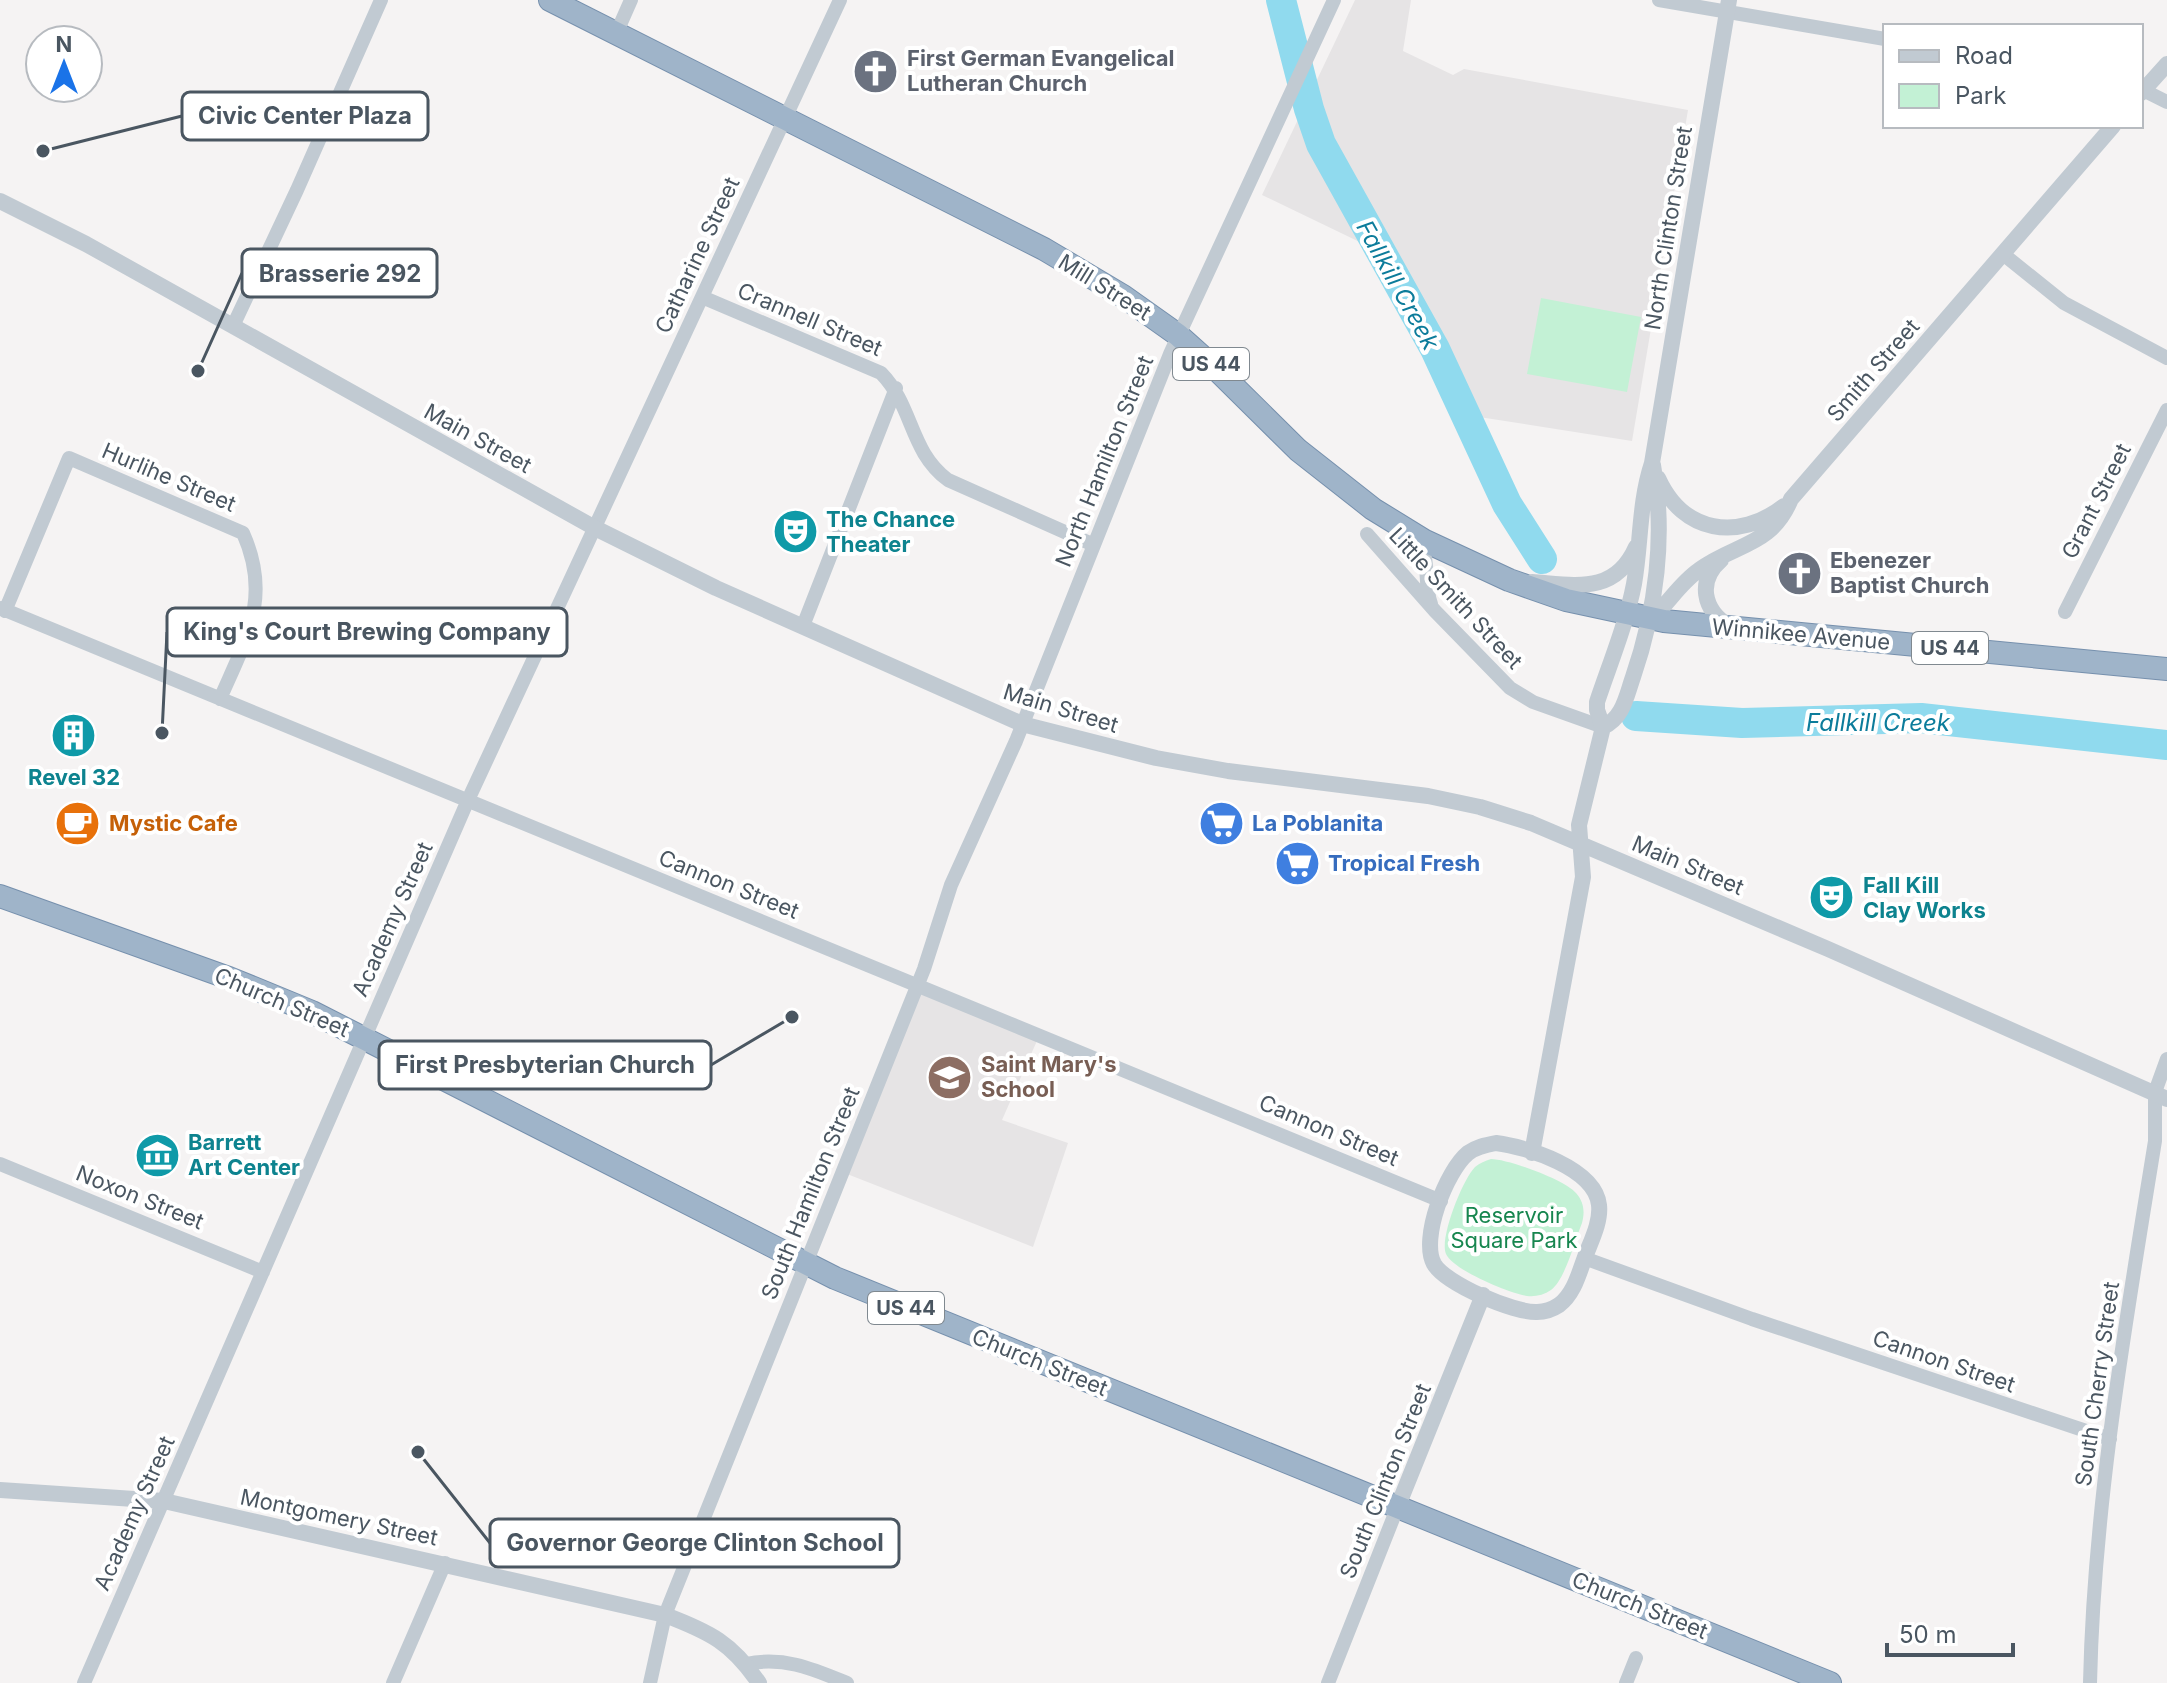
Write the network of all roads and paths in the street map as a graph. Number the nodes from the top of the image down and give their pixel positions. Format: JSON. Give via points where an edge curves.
{"nodes":[{"id":1,"x":381,"y":0,"type":"edge"},
{"id":2,"x":550,"y":0,"type":"edge"},
{"id":3,"x":631,"y":0,"type":"edge"},
{"id":4,"x":840,"y":0,"type":"edge"},
{"id":5,"x":1334,"y":0,"type":"edge"},
{"id":6,"x":1659,"y":0,"type":"edge"},
{"id":7,"x":1728,"y":6,"type":"edge"},
{"id":8,"x":616,"y":34,"type":"junction"},
{"id":9,"x":1883,"y":39,"type":"edge"},
{"id":10,"x":2167,"y":64,"type":"edge"},
{"id":11,"x":2143,"y":90,"type":"edge"},
{"id":12,"x":2143,"y":91,"type":"edge"},
{"id":13,"x":2167,"y":102,"type":"edge"},
{"id":14,"x":785,"y":119,"type":"junction"},
{"id":15,"x":2111,"y":128,"type":"edge"},
{"id":16,"x":0,"y":201,"type":"edge"},
{"id":17,"x":2003,"y":254,"type":"junction"},
{"id":18,"x":702,"y":297,"type":"junction"},
{"id":19,"x":233,"y":326,"type":"junction"},
{"id":20,"x":1178,"y":335,"type":"junction"},
{"id":21,"x":2167,"y":358,"type":"edge"},
{"id":22,"x":896,"y":388,"type":"junction"},
{"id":23,"x":2167,"y":410,"type":"edge"},
{"id":24,"x":1652,"y":463,"type":"junction"},
{"id":25,"x":1791,"y":499,"type":"junction"},
{"id":26,"x":595,"y":528,"type":"junction"},
{"id":27,"x":1412,"y":533,"type":"junction"},
{"id":28,"x":1367,"y":534,"type":"dead end"},
{"id":29,"x":1640,"y":535,"type":"junction"},
{"id":30,"x":1094,"y":545,"type":"junction"},
{"id":31,"x":1728,"y":554,"type":"junction"},
{"id":32,"x":1509,"y":580,"type":"junction"},
{"id":33,"x":3,"y":609,"type":"edge"},
{"id":34,"x":1435,"y":611,"type":"junction"},
{"id":35,"x":2065,"y":612,"type":"dead end"},
{"id":36,"x":1627,"y":614,"type":"junction"},
{"id":37,"x":1651,"y":619,"type":"junction"},
{"id":38,"x":803,"y":626,"type":"junction"},
{"id":39,"x":1733,"y":628,"type":"junction"},
{"id":40,"x":2167,"y":669,"type":"edge"},
{"id":41,"x":220,"y":699,"type":"junction"},
{"id":42,"x":1022,"y":724,"type":"junction"},
{"id":43,"x":1603,"y":727,"type":"junction"},
{"id":44,"x":468,"y":800,"type":"junction"},
{"id":45,"x":1581,"y":844,"type":"junction"},
{"id":46,"x":0,"y":896,"type":"edge"},
{"id":47,"x":917,"y":984,"type":"junction"},
{"id":48,"x":364,"y":1037,"type":"junction"},
{"id":49,"x":2167,"y":1059,"type":"edge"},
{"id":50,"x":2161,"y":1096,"type":"edge"},
{"id":51,"x":1532,"y":1153,"type":"junction"},
{"id":52,"x":0,"y":1164,"type":"edge"},
{"id":53,"x":1441,"y":1201,"type":"junction"},
{"id":54,"x":1584,"y":1258,"type":"junction"},
{"id":55,"x":805,"y":1262,"type":"junction"},
{"id":56,"x":263,"y":1272,"type":"junction"},
{"id":57,"x":1483,"y":1295,"type":"junction"},
{"id":58,"x":2110,"y":1439,"type":"junction"},
{"id":59,"x":0,"y":1490,"type":"edge"},
{"id":60,"x":164,"y":1501,"type":"junction"},
{"id":61,"x":1398,"y":1506,"type":"junction"},
{"id":62,"x":445,"y":1563,"type":"junction"},
{"id":63,"x":665,"y":1615,"type":"junction"},
{"id":64,"x":1636,"y":1658,"type":"dead end"},
{"id":65,"x":746,"y":1664,"type":"junction"},
{"id":66,"x":84,"y":1683,"type":"edge"},
{"id":67,"x":393,"y":1683,"type":"edge"},
{"id":68,"x":650,"y":1683,"type":"edge"},
{"id":69,"x":759,"y":1683,"type":"edge"},
{"id":70,"x":847,"y":1683,"type":"edge"},
{"id":71,"x":1328,"y":1683,"type":"edge"},
{"id":72,"x":1626,"y":1683,"type":"edge"},
{"id":73,"x":1830,"y":1683,"type":"edge"},
{"id":74,"x":2090,"y":1683,"type":"edge"}],
"edges":[{"from":1,"to":19,"type":"street"},
{"from":2,"to":8,"type":"highway","name":"Mill Street","number":"US 44"},
{"from":3,"to":8,"type":"street"},
{"from":4,"to":14,"type":"street","name":"Catharine Street"},
{"from":5,"to":20,"type":"street","name":"North Hamilton Street"},
{"from":6,"to":7,"type":"street"},
{"from":7,"to":9,"type":"street"},
{"from":7,"to":24,"type":"street","name":"North Clinton Street"},
{"from":8,"to":14,"type":"highway","name":"Mill Street","number":"US 44"},
{"from":10,"to":11,"type":"street"},
{"from":12,"to":13,"type":"street"},
{"from":14,"to":18,"type":"street","name":"Catharine Street"},
{"from":14,"to":20,"type":"highway","name":"Mill Street","number":"US 44","via":[[1071,264]]},
{"from":15,"to":17,"type":"street","name":"Smith Street"},
{"from":16,"to":19,"type":"street","name":"Main Street"},
{"from":17,"to":21,"type":"street","via":[[2064,303]]},
{"from":17,"to":25,"type":"street","name":"Smith Street"},
{"from":18,"to":22,"type":"street","name":"Crannell Street","via":[[881,373]]},
{"from":18,"to":26,"type":"street","name":"Catharine Street"},
{"from":19,"to":26,"type":"street","name":"Main Street"},
{"from":20,"to":27,"type":"highway","name":"Mill Street","number":"US 44","via":[[1324,472]]},
{"from":20,"to":30,"type":"street","name":"North Hamilton Street"},
{"from":22,"to":30,"type":"street","via":[[921,452],[934,469]]},
{"from":22,"to":38,"type":"street"},
{"from":23,"to":35,"type":"street","name":"Grant Street"},
{"from":24,"to":25,"type":"street","via":[[1675,504],[1693,519],[1717,527],[1752,524]]},
{"from":24,"to":29,"type":"street","name":"North Clinton Street"},
{"from":24,"to":37,"type":"street","name":"North Clinton Street","via":[[1658,507]]},
{"from":25,"to":31,"type":"street","name":"Smith Street","via":[[1767,535]]},
{"from":26,"to":38,"type":"street","name":"Main Street"},
{"from":26,"to":44,"type":"street","name":"Academy Street"},
{"from":27,"to":32,"type":"highway","name":"Mill Street","number":"US 44"},
{"from":27,"to":34,"type":"street","via":[[1426,555],[1426,588]]},
{"from":28,"to":34,"type":"street","name":"Little Smith Street"},
{"from":29,"to":32,"type":"street","via":[[1623,569],[1599,583]]},
{"from":29,"to":36,"type":"street","name":"North Clinton Street"},
{"from":30,"to":42,"type":"street","name":"North Hamilton Street"},
{"from":31,"to":37,"type":"street","name":"Smith Street","via":[[1693,574]]},
{"from":31,"to":39,"type":"street","via":[[1710,572],[1705,596],[1715,616]]},
{"from":32,"to":36,"type":"highway","name":"Mill Street","number":"US 44"},
{"from":33,"to":41,"type":"street","name":"Cannon Street"},
{"from":33,"to":41,"type":"street","name":"Hurlihe Street","via":[[69,458],[243,533],[255,572],[255,612]]},
{"from":34,"to":43,"type":"street","name":"Little Smith Street","via":[[1521,696]]},
{"from":36,"to":37,"type":"highway","name":"Winnikee Avenue","number":"US 44"},
{"from":36,"to":43,"type":"street","name":"North Clinton Street","via":[[1597,702]]},
{"from":37,"to":39,"type":"highway","name":"Winnikee Avenue","number":"US 44"},
{"from":37,"to":43,"type":"street","name":"North Clinton Street","via":[[1622,710]]},
{"from":38,"to":42,"type":"street","name":"Main Street"},
{"from":39,"to":40,"type":"highway","name":"Winnikee Avenue","number":"US 44"},
{"from":41,"to":44,"type":"street","name":"Cannon Street"},
{"from":42,"to":45,"type":"street","name":"Main Street","via":[[1228,771],[1370,787],[1480,807]]},
{"from":42,"to":47,"type":"street","name":"South Hamilton Street","via":[[951,885]]},
{"from":43,"to":45,"type":"street","name":"North Clinton Street","via":[[1579,825]]},
{"from":44,"to":47,"type":"street","name":"Cannon Street"},
{"from":44,"to":48,"type":"street","name":"Academy Street"},
{"from":45,"to":50,"type":"street","name":"Main Street"},
{"from":45,"to":51,"type":"street","via":[[1583,877]]},
{"from":46,"to":48,"type":"highway","name":"Church Street","number":"US 44","via":[[258,989]]},
{"from":47,"to":53,"type":"street","name":"Cannon Street"},
{"from":47,"to":55,"type":"street","name":"South Hamilton Street"},
{"from":48,"to":55,"type":"highway","name":"Church Street","number":"US 44"},
{"from":48,"to":56,"type":"street","name":"Academy Street"},
{"from":49,"to":50,"type":"street","name":"South Cherry Street"},
{"from":50,"to":58,"type":"street","name":"South Cherry Street"},
{"from":51,"to":53,"type":"street","via":[[1496,1143],[1475,1148],[1458,1163]]},
{"from":51,"to":54,"type":"street","via":[[1583,1176],[1596,1194],[1599,1214]]},
{"from":52,"to":56,"type":"street","name":"Noxon Street"},
{"from":53,"to":57,"type":"street","via":[[1429,1235],[1433,1263],[1447,1278]]},
{"from":54,"to":57,"type":"street","via":[[1565,1301],[1547,1311],[1525,1311]]},
{"from":54,"to":58,"type":"street","name":"Cannon Street"},
{"from":55,"to":61,"type":"highway","name":"Church Street","number":"US 44"},
{"from":55,"to":63,"type":"street","name":"South Hamilton Street"},
{"from":56,"to":60,"type":"street","name":"Academy Street"},
{"from":57,"to":61,"type":"street","name":"South Clinton Street"},
{"from":58,"to":74,"type":"street","name":"South Cherry Street"},
{"from":59,"to":60,"type":"street","name":"Montgomery Street"},
{"from":60,"to":62,"type":"street","name":"Montgomery Street"},
{"from":60,"to":66,"type":"street","name":"Academy Street"},
{"from":61,"to":71,"type":"street","name":"South Clinton Street"},
{"from":61,"to":73,"type":"highway","name":"Church Street","number":"US 44"},
{"from":62,"to":63,"type":"street","name":"Montgomery Street"},
{"from":62,"to":67,"type":"street"},
{"from":63,"to":65,"type":"street","name":"Montgomery Street","via":[[725,1642]]},
{"from":63,"to":68,"type":"street","name":"South Hamilton Street"},
{"from":64,"to":72,"type":"street"},
{"from":65,"to":69,"type":"street","name":"Montgomery Street"},
{"from":65,"to":70,"type":"street","via":[[782,1660]]}]}
